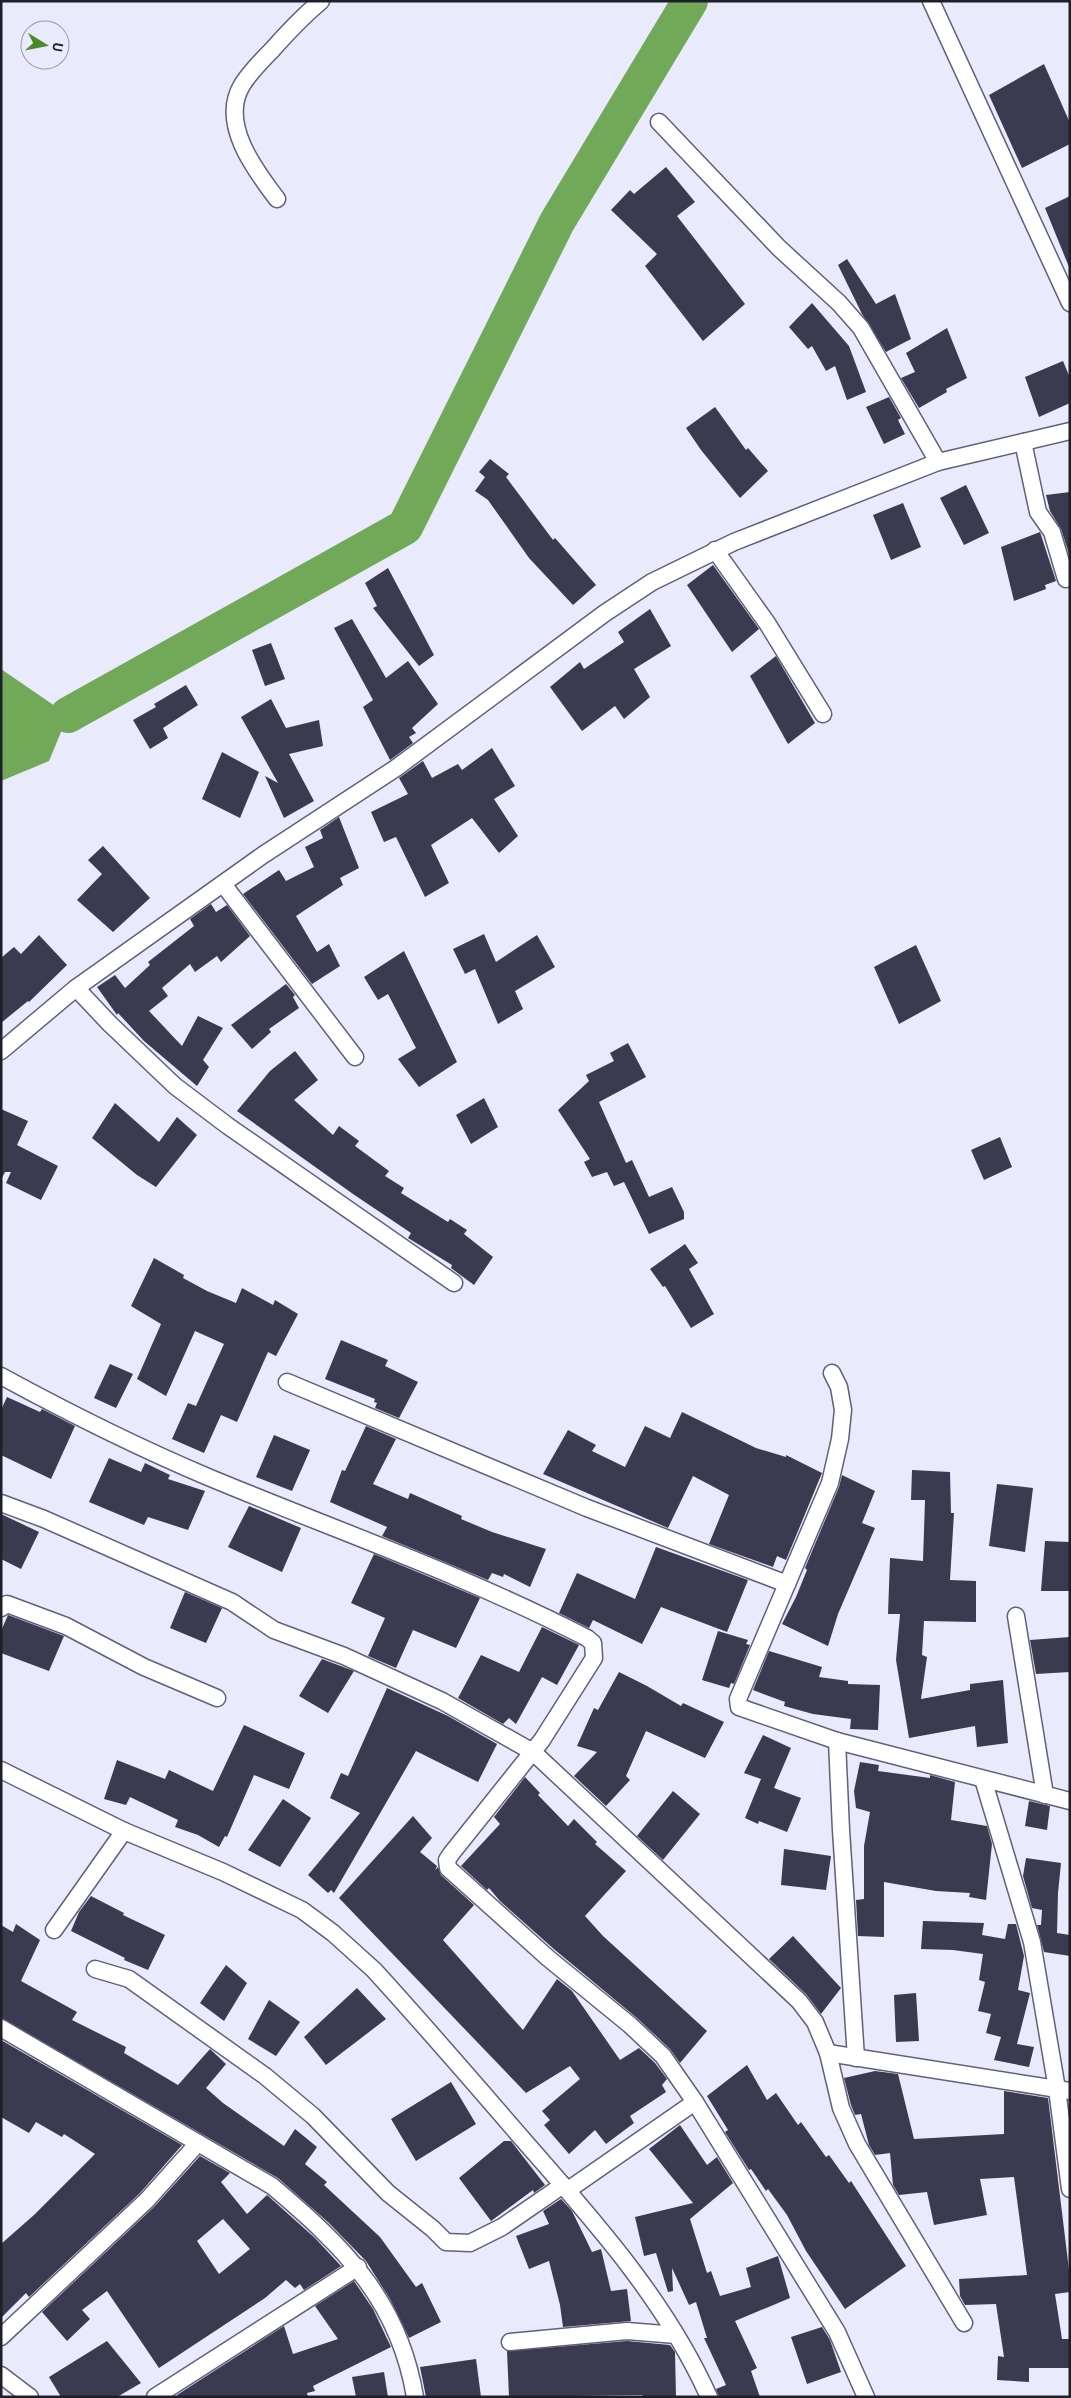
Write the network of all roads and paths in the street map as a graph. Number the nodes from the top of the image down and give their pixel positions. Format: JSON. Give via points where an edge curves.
{"nodes":[{"id":1,"x":321,"y":1,"type":"edge"},
{"id":2,"x":931,"y":1,"type":"edge"},
{"id":3,"x":658,"y":122,"type":"dead end"},
{"id":4,"x":277,"y":200,"type":"dead end"},
{"id":5,"x":1070,"y":303,"type":"edge"},
{"id":6,"x":1070,"y":431,"type":"edge"},
{"id":7,"x":1023,"y":442,"type":"junction"},
{"id":8,"x":938,"y":462,"type":"junction"},
{"id":9,"x":715,"y":550,"type":"junction"},
{"id":10,"x":1066,"y":579,"type":"dead end"},
{"id":11,"x":823,"y":714,"type":"dead end"},
{"id":12,"x":223,"y":884,"type":"junction"},
{"id":13,"x":76,"y":988,"type":"junction"},
{"id":14,"x":1,"y":1051,"type":"edge"},
{"id":15,"x":355,"y":1057,"type":"dead end"},
{"id":16,"x":454,"y":1283,"type":"dead end"},
{"id":17,"x":832,"y":1373,"type":"dead end"},
{"id":18,"x":1,"y":1376,"type":"edge"},
{"id":19,"x":287,"y":1382,"type":"dead end"},
{"id":20,"x":1,"y":1503,"type":"edge"},
{"id":21,"x":787,"y":1584,"type":"junction"},
{"id":22,"x":1,"y":1608,"type":"edge"},
{"id":23,"x":1016,"y":1616,"type":"dead end"},
{"id":24,"x":218,"y":1698,"type":"dead end"},
{"id":25,"x":837,"y":1741,"type":"junction"},
{"id":26,"x":533,"y":1752,"type":"junction"},
{"id":27,"x":1,"y":1770,"type":"edge"},
{"id":28,"x":983,"y":1779,"type":"junction"},
{"id":29,"x":1045,"y":1795,"type":"junction"},
{"id":30,"x":1070,"y":1801,"type":"edge"},
{"id":31,"x":124,"y":1831,"type":"junction"},
{"id":32,"x":54,"y":1930,"type":"dead end"},
{"id":33,"x":95,"y":1968,"type":"dead end"},
{"id":34,"x":1,"y":2028,"type":"edge"},
{"id":35,"x":828,"y":2053,"type":"junction"},
{"id":36,"x":856,"y":2058,"type":"junction"},
{"id":37,"x":1063,"y":2090,"type":"edge"},
{"id":38,"x":695,"y":2102,"type":"junction"},
{"id":39,"x":198,"y":2143,"type":"junction"},
{"id":40,"x":566,"y":2188,"type":"junction"},
{"id":41,"x":1070,"y":2189,"type":"edge"},
{"id":42,"x":358,"y":2267,"type":"junction"},
{"id":43,"x":964,"y":2323,"type":"dead end"},
{"id":44,"x":676,"y":2335,"type":"junction"},
{"id":45,"x":1,"y":2336,"type":"edge"},
{"id":46,"x":510,"y":2342,"type":"dead end"},
{"id":47,"x":1,"y":2375,"type":"edge"},
{"id":48,"x":23,"y":2395,"type":"edge"},
{"id":49,"x":155,"y":2397,"type":"edge"},
{"id":50,"x":415,"y":2397,"type":"edge"},
{"id":51,"x":709,"y":2397,"type":"edge"},
{"id":52,"x":866,"y":2397,"type":"edge"}],
"edges":[{"from":1,"to":4,"type":"street","via":[[240,86],[236,106],[239,137],[252,166]]},
{"from":2,"to":5,"type":"street"},
{"from":3,"to":8,"type":"street","via":[[861,328]]},
{"from":6,"to":7,"type":"street"},
{"from":7,"to":8,"type":"street"},
{"from":7,"to":10,"type":"street","via":[[1038,512],[1052,532]]},
{"from":8,"to":9,"type":"street"},
{"from":9,"to":11,"type":"street","via":[[767,623]]},
{"from":9,"to":12,"type":"street","via":[[652,582],[605,613],[372,785]]},
{"from":12,"to":13,"type":"street"},
{"from":12,"to":15,"type":"street"},
{"from":13,"to":14,"type":"street"},
{"from":13,"to":16,"type":"street","via":[[175,1086]]},
{"from":17,"to":21,"type":"street","via":[[839,1387],[843,1410],[840,1439],[830,1483]]},
{"from":18,"to":26,"type":"street","via":[[163,1457],[444,1572],[587,1638],[593,1643],[594,1658]]},
{"from":19,"to":21,"type":"street","via":[[596,1512]]},
{"from":20,"to":26,"type":"street","via":[[232,1602],[274,1630],[344,1656],[442,1702]]},
{"from":21,"to":25,"type":"street","via":[[738,1704],[740,1708]]},
{"from":22,"to":24,"type":"street","via":[[8,1604],[66,1626],[144,1667]]},
{"from":23,"to":29,"type":"street"},
{"from":25,"to":28,"type":"street"},
{"from":25,"to":36,"type":"street"},
{"from":26,"to":35,"type":"street","via":[[799,2001],[815,2022]]},
{"from":26,"to":38,"type":"street","via":[[450,1854],[448,1868],[663,2056]]},
{"from":27,"to":31,"type":"street"},
{"from":28,"to":29,"type":"street"},
{"from":28,"to":37,"type":"street","via":[[1032,1942]]},
{"from":29,"to":30,"type":"street"},
{"from":31,"to":32,"type":"street"},
{"from":31,"to":40,"type":"street","via":[[223,1872],[293,1906],[334,1933],[374,1970]]},
{"from":33,"to":40,"type":"street","via":[[129,1979],[265,2076],[313,2116],[388,2193],[446,2242],[470,2243]]},
{"from":34,"to":39,"type":"street"},
{"from":35,"to":36,"type":"street"},
{"from":35,"to":43,"type":"street","via":[[841,2108],[857,2144]]},
{"from":36,"to":37,"type":"street"},
{"from":37,"to":41,"type":"street"},
{"from":38,"to":40,"type":"street"},
{"from":38,"to":52,"type":"street","via":[[837,2332]]},
{"from":39,"to":42,"type":"street","via":[[272,2186],[308,2216]]},
{"from":39,"to":45,"type":"street","via":[[147,2200]]},
{"from":40,"to":44,"type":"street","via":[[643,2284]]},
{"from":42,"to":49,"type":"street"},
{"from":42,"to":50,"type":"street","via":[[389,2314],[402,2343]]},
{"from":44,"to":46,"type":"street","via":[[628,2331]]},
{"from":44,"to":51,"type":"street"},
{"from":47,"to":48,"type":"street"}]}
